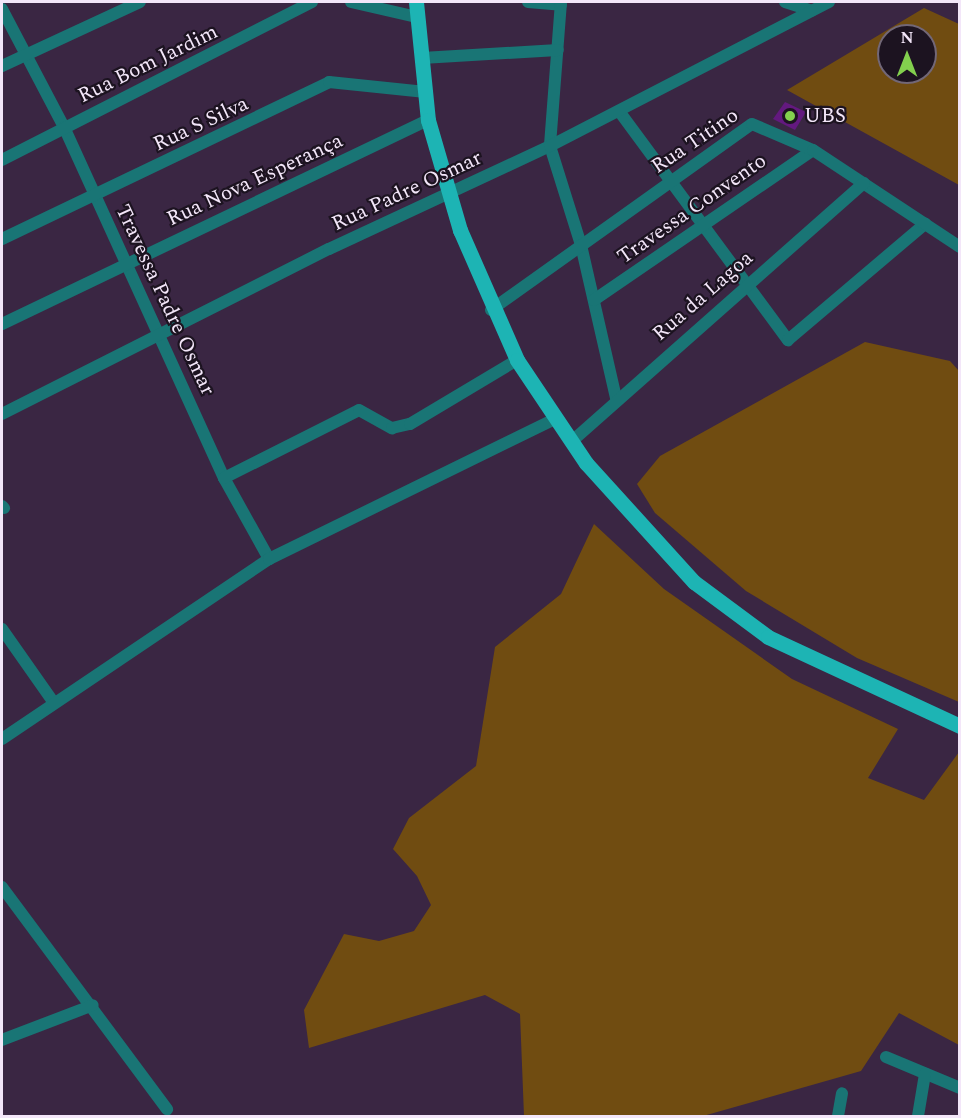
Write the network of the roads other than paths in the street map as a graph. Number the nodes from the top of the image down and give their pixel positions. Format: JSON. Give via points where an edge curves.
{"nodes":[{"id":1,"x":140,"y":2,"type":"edge"},
{"id":2,"x":312,"y":2,"type":"edge"},
{"id":3,"x":351,"y":2,"type":"edge"},
{"id":4,"x":528,"y":2,"type":"edge"},
{"id":5,"x":785,"y":2,"type":"edge"},
{"id":6,"x":829,"y":2,"type":"edge"},
{"id":7,"x":561,"y":3,"type":"edge"},
{"id":8,"x":2,"y":9,"type":"edge"},
{"id":9,"x":417,"y":9,"type":"edge"},
{"id":10,"x":812,"y":10,"type":"junction"},
{"id":11,"x":558,"y":50,"type":"junction"},
{"id":12,"x":30,"y":56,"type":"junction"},
{"id":13,"x":422,"y":58,"type":"junction"},
{"id":14,"x":5,"y":62,"type":"edge"},
{"id":15,"x":425,"y":92,"type":"junction"},
{"id":16,"x":619,"y":111,"type":"junction"},
{"id":17,"x":428,"y":120,"type":"junction"},
{"id":18,"x":64,"y":127,"type":"junction"},
{"id":19,"x":550,"y":146,"type":"junction"},
{"id":20,"x":813,"y":150,"type":"junction"},
{"id":21,"x":2,"y":160,"type":"edge"},
{"id":22,"x":669,"y":182,"type":"junction"},
{"id":23,"x":864,"y":183,"type":"junction"},
{"id":24,"x":94,"y":193,"type":"junction"},
{"id":25,"x":448,"y":193,"type":"junction"},
{"id":26,"x":926,"y":224,"type":"junction"},
{"id":27,"x":699,"y":226,"type":"junction"},
{"id":28,"x":2,"y":239,"type":"edge"},
{"id":29,"x":581,"y":245,"type":"junction"},
{"id":30,"x":960,"y":247,"type":"edge"},
{"id":31,"x":127,"y":261,"type":"junction"},
{"id":32,"x":744,"y":285,"type":"junction"},
{"id":33,"x":594,"y":300,"type":"junction"},
{"id":34,"x":491,"y":310,"type":"junction"},
{"id":35,"x":2,"y":324,"type":"edge"},
{"id":36,"x":161,"y":337,"type":"junction"},
{"id":37,"x":517,"y":360,"type":"junction"},
{"id":38,"x":616,"y":398,"type":"junction"},
{"id":39,"x":2,"y":414,"type":"edge"},
{"id":40,"x":555,"y":419,"type":"junction"},
{"id":41,"x":571,"y":442,"type":"junction"},
{"id":42,"x":224,"y":478,"type":"junction"},
{"id":43,"x":269,"y":559,"type":"junction"},
{"id":44,"x":2,"y":629,"type":"edge"},
{"id":45,"x":6,"y":643,"type":"edge"},
{"id":46,"x":54,"y":703,"type":"junction"},
{"id":47,"x":960,"y":726,"type":"edge"},
{"id":48,"x":2,"y":739,"type":"edge"},
{"id":49,"x":2,"y":887,"type":"edge"},
{"id":50,"x":93,"y":1005,"type":"junction"},
{"id":51,"x":2,"y":1040,"type":"edge"},
{"id":52,"x":886,"y":1056,"type":"dead end"},
{"id":53,"x":925,"y":1074,"type":"junction"},
{"id":54,"x":960,"y":1088,"type":"edge"},
{"id":55,"x":842,"y":1093,"type":"dead end"},
{"id":56,"x":167,"y":1109,"type":"dead end"},
{"id":57,"x":838,"y":1116,"type":"edge"},
{"id":58,"x":918,"y":1116,"type":"edge"}],
"edges":[{"from":1,"to":12,"type":"street"},
{"from":2,"to":18,"type":"street","name":"Rua Bom Jardim"},
{"from":3,"to":9,"type":"street"},
{"from":4,"to":7,"type":"street"},
{"from":5,"to":10,"type":"street"},
{"from":6,"to":10,"type":"street","name":"Rua Padre Osmar"},
{"from":7,"to":11,"type":"street"},
{"from":8,"to":12,"type":"street","name":"Travessa Padre Osmar"},
{"from":9,"to":13,"type":"main road"},
{"from":10,"to":16,"type":"street","name":"Rua Padre Osmar"},
{"from":11,"to":13,"type":"street"},
{"from":11,"to":19,"type":"street"},
{"from":12,"to":14,"type":"street"},
{"from":12,"to":18,"type":"street","name":"Travessa Padre Osmar"},
{"from":13,"to":15,"type":"main road"},
{"from":15,"to":17,"type":"main road"},
{"from":15,"to":24,"type":"street","name":"Rua S Silva","via":[[329,82]]},
{"from":16,"to":19,"type":"street","name":"Rua Padre Osmar"},
{"from":16,"to":22,"type":"street"},
{"from":17,"to":25,"type":"main road"},
{"from":17,"to":31,"type":"street","name":"Rua Nova Esperança"},
{"from":18,"to":21,"type":"street","name":"Rua Bom Jardim"},
{"from":18,"to":24,"type":"street","name":"Travessa Padre Osmar"},
{"from":19,"to":25,"type":"street","name":"Rua Padre Osmar"},
{"from":19,"to":29,"type":"street"},
{"from":20,"to":22,"type":"street","name":"Rua Titino","via":[[752,124]]},
{"from":20,"to":23,"type":"street","name":"Rua Titino"},
{"from":20,"to":27,"type":"street","name":"Travessa Convento"},
{"from":22,"to":27,"type":"street"},
{"from":22,"to":29,"type":"street","name":"Rua Titino"},
{"from":23,"to":26,"type":"street","name":"Rua Titino"},
{"from":23,"to":32,"type":"street","name":"Rua da Lagoa"},
{"from":24,"to":28,"type":"street","name":"Rua S Silva"},
{"from":24,"to":31,"type":"street","name":"Travessa Padre Osmar"},
{"from":25,"to":34,"type":"main road"},
{"from":25,"to":36,"type":"street","name":"Rua Padre Osmar"},
{"from":26,"to":30,"type":"street","name":"Rua Titino"},
{"from":26,"to":32,"type":"street","via":[[795,339],[783,337]]},
{"from":27,"to":32,"type":"street"},
{"from":27,"to":33,"type":"street","name":"Travessa Convento"},
{"from":29,"to":33,"type":"street"},
{"from":29,"to":34,"type":"street","name":"Rua Titino"},
{"from":31,"to":35,"type":"street","name":"Rua Nova Esperança"},
{"from":31,"to":36,"type":"street","name":"Travessa Padre Osmar"},
{"from":32,"to":38,"type":"street","name":"Rua da Lagoa"},
{"from":33,"to":38,"type":"street"},
{"from":34,"to":37,"type":"main road"},
{"from":36,"to":39,"type":"street","name":"Rua Padre Osmar"},
{"from":36,"to":42,"type":"street","name":"Travessa Padre Osmar"},
{"from":37,"to":40,"type":"main road"},
{"from":37,"to":42,"type":"street","via":[[410,424],[382,425],[370,411],[359,410]]},
{"from":38,"to":41,"type":"street","name":"Rua da Lagoa"},
{"from":40,"to":41,"type":"main road"},
{"from":40,"to":43,"type":"street"},
{"from":41,"to":47,"type":"main road","via":[[666,553],[734,613],[832,671]]},
{"from":42,"to":43,"type":"street","name":"Travessa Padre Osmar"},
{"from":43,"to":46,"type":"street"},
{"from":44,"to":45,"type":"street"},
{"from":45,"to":46,"type":"street"},
{"from":46,"to":48,"type":"street"},
{"from":49,"to":50,"type":"street"},
{"from":50,"to":51,"type":"street"},
{"from":50,"to":56,"type":"street"},
{"from":52,"to":53,"type":"street"},
{"from":53,"to":54,"type":"street"},
{"from":53,"to":58,"type":"street"},
{"from":55,"to":57,"type":"street"}]}
